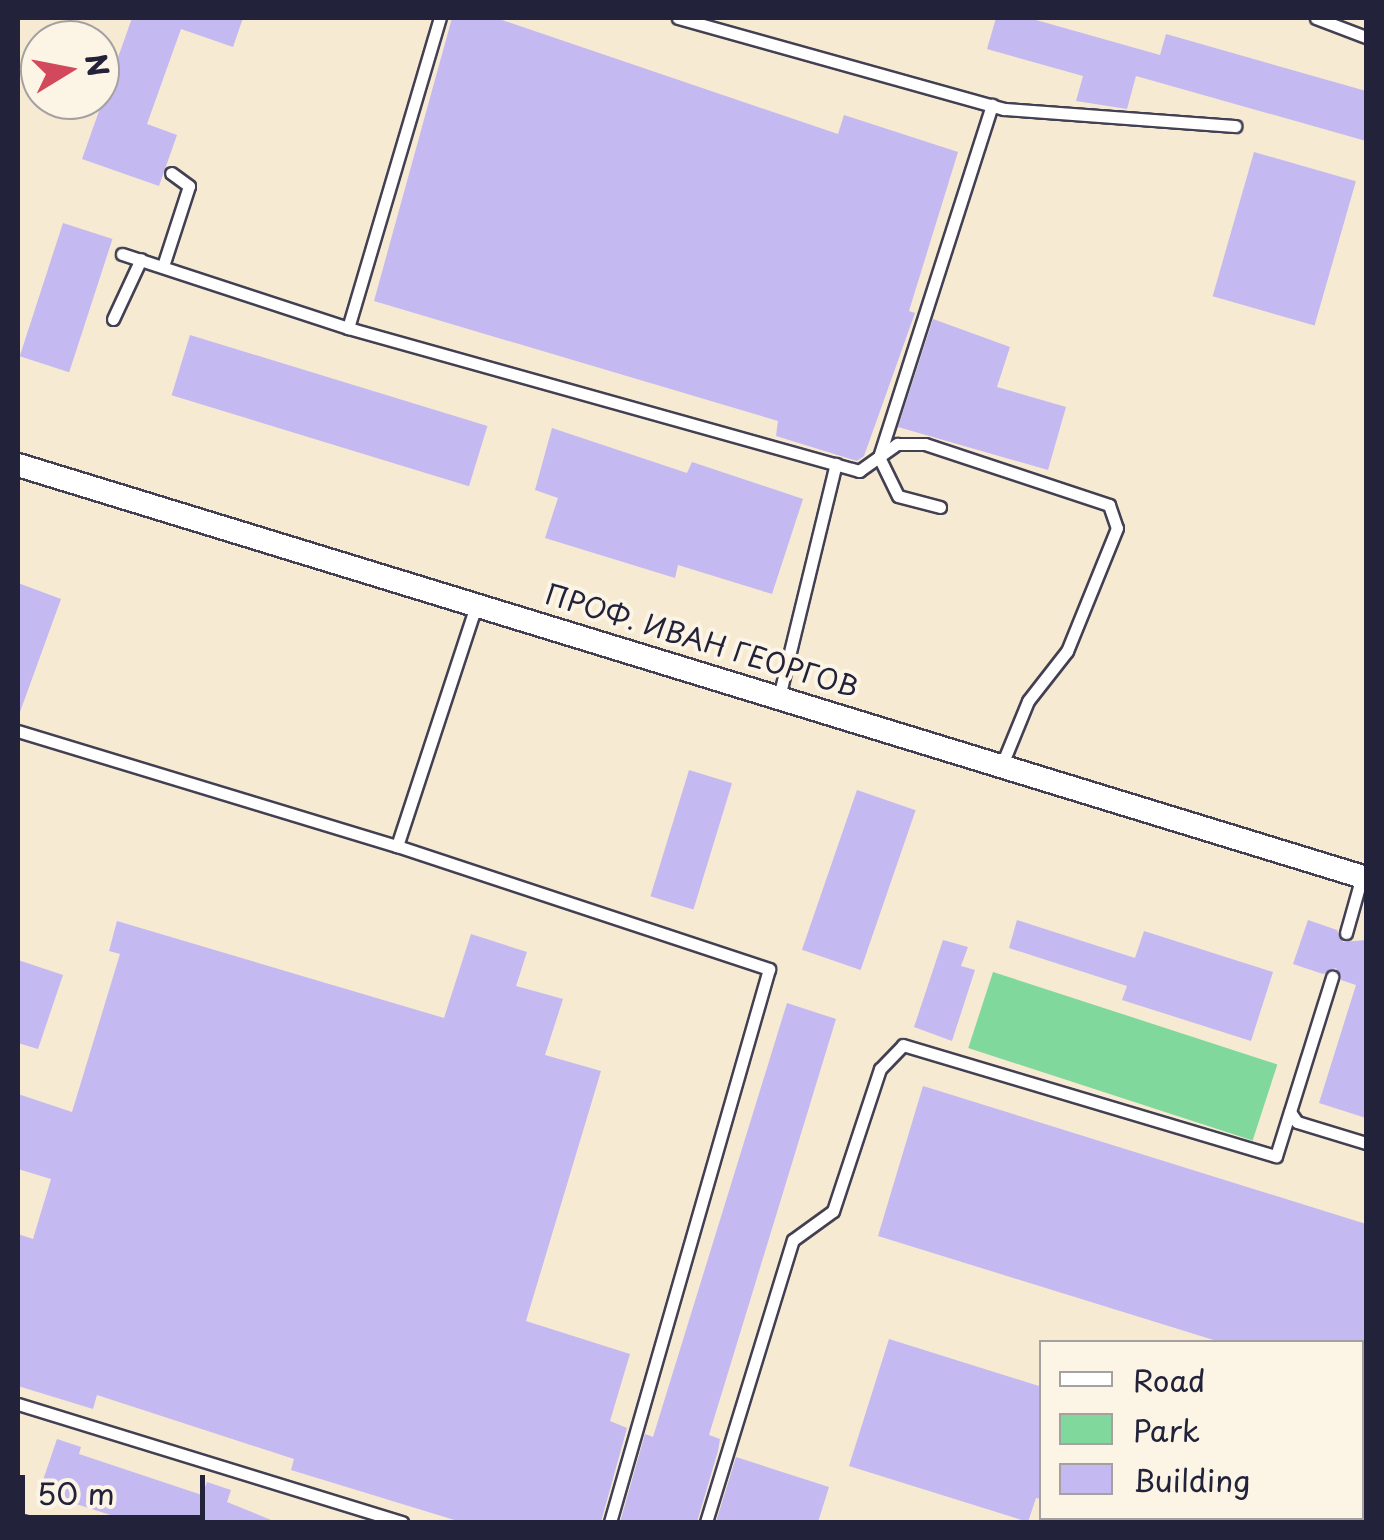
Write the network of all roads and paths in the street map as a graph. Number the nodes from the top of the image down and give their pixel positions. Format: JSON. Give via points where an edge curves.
{"nodes":[{"id":1,"x":440,"y":18,"type":"edge"},
{"id":2,"x":678,"y":18,"type":"edge"},
{"id":3,"x":1316,"y":18,"type":"edge"},
{"id":4,"x":1366,"y":36,"type":"edge"},
{"id":5,"x":992,"y":105,"type":"junction"},
{"id":6,"x":1235,"y":126,"type":"dead end"},
{"id":7,"x":172,"y":174,"type":"dead end"},
{"id":8,"x":122,"y":254,"type":"dead end"},
{"id":9,"x":141,"y":259,"type":"junction"},
{"id":10,"x":164,"y":266,"type":"junction"},
{"id":11,"x":113,"y":320,"type":"dead end"},
{"id":12,"x":348,"y":328,"type":"junction"},
{"id":13,"x":879,"y":457,"type":"junction"},
{"id":14,"x":18,"y":464,"type":"edge"},
{"id":15,"x":836,"y":464,"type":"junction"},
{"id":16,"x":940,"y":507,"type":"dead end"},
{"id":17,"x":478,"y":603,"type":"junction"},
{"id":18,"x":779,"y":696,"type":"junction"},
{"id":19,"x":18,"y":731,"type":"edge"},
{"id":20,"x":1004,"y":762,"type":"junction"},
{"id":21,"x":397,"y":846,"type":"junction"},
{"id":22,"x":1364,"y":877,"type":"edge"},
{"id":23,"x":1346,"y":933,"type":"dead end"},
{"id":24,"x":1332,"y":977,"type":"dead end"},
{"id":25,"x":1290,"y":1112,"type":"junction"},
{"id":26,"x":1366,"y":1143,"type":"edge"},
{"id":27,"x":18,"y":1404,"type":"edge"},
{"id":28,"x":18,"y":1520,"type":"edge"},
{"id":29,"x":26,"y":1522,"type":"edge"},
{"id":30,"x":402,"y":1522,"type":"edge"},
{"id":31,"x":610,"y":1522,"type":"edge"},
{"id":32,"x":706,"y":1522,"type":"edge"}],
"edges":[{"from":1,"to":12,"type":"lane"},
{"from":2,"to":5,"type":"lane"},
{"from":3,"to":4,"type":"lane"},
{"from":5,"to":6,"type":"lane"},
{"from":5,"to":13,"type":"lane"},
{"from":7,"to":10,"type":"lane","via":[[189,186]]},
{"from":8,"to":9,"type":"lane"},
{"from":9,"to":10,"type":"lane"},
{"from":9,"to":11,"type":"lane"},
{"from":10,"to":12,"type":"lane"},
{"from":12,"to":15,"type":"lane"},
{"from":13,"to":15,"type":"lane","via":[[859,471]]},
{"from":13,"to":16,"type":"lane","via":[[898,496]]},
{"from":13,"to":20,"type":"lane","via":[[897,444],[926,444],[1109,505],[1116,516],[1067,651],[1028,702]]},
{"from":14,"to":17,"type":"street","name":"ПРОФ. ИВАН ГЕОРГОВ"},
{"from":15,"to":18,"type":"lane"},
{"from":17,"to":18,"type":"street","name":"ПРОФ. ИВАН ГЕОРГОВ"},
{"from":17,"to":21,"type":"lane"},
{"from":18,"to":20,"type":"street","name":"ПРОФ. ИВАН ГЕОРГОВ"},
{"from":19,"to":21,"type":"lane"},
{"from":20,"to":22,"type":"street","name":"ПРОФ. ИВАН ГЕОРГОВ"},
{"from":21,"to":31,"type":"lane","via":[[769,970]]},
{"from":22,"to":23,"type":"lane"},
{"from":24,"to":25,"type":"lane"},
{"from":25,"to":26,"type":"lane","via":[[1297,1122]]},
{"from":25,"to":32,"type":"lane","via":[[1276,1156],[903,1046],[880,1069],[834,1211],[793,1240]]},
{"from":27,"to":30,"type":"lane"},
{"from":28,"to":29,"type":"lane"}]}
